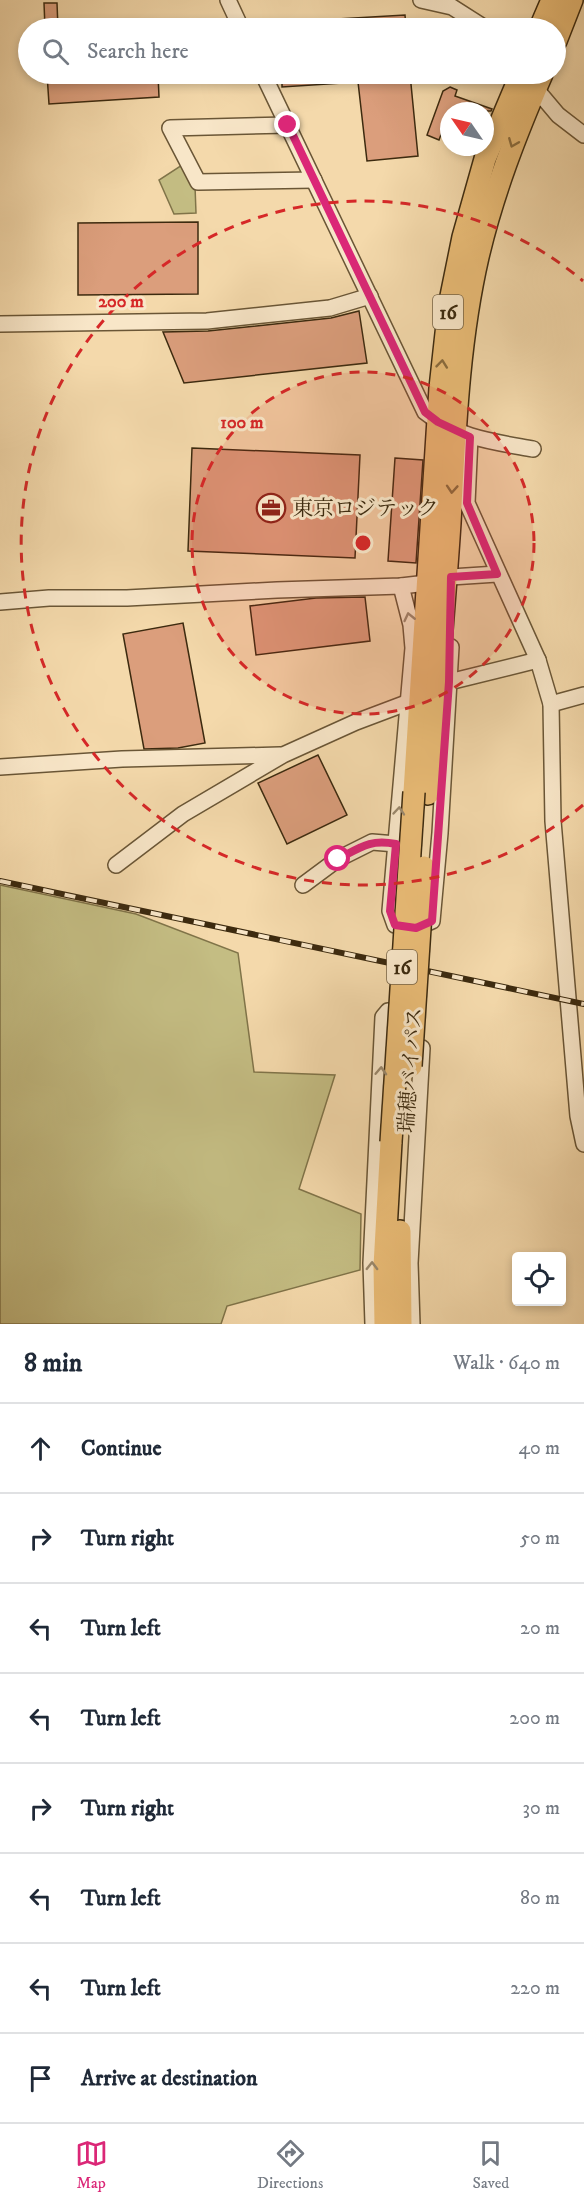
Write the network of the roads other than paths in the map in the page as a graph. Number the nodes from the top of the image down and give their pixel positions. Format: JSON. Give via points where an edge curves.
{"nodes":[{"id":1,"x":228,"y":0,"type":"edge"},
{"id":2,"x":421,"y":0,"type":"edge"},
{"id":3,"x":552,"y":0,"type":"edge"},
{"id":4,"x":572,"y":0,"type":"edge"},
{"id":5,"x":236,"y":18,"type":"edge"},
{"id":6,"x":468,"y":18,"type":"edge"},
{"id":7,"x":544,"y":18,"type":"edge"},
{"id":8,"x":565,"y":18,"type":"edge"},
{"id":9,"x":268,"y":84,"type":"edge"},
{"id":10,"x":528,"y":84,"type":"edge"},
{"id":11,"x":535,"y":84,"type":"edge"},
{"id":12,"x":288,"y":125,"type":"junction"},
{"id":13,"x":584,"y":135,"type":"edge"},
{"id":14,"x":314,"y":180,"type":"junction"},
{"id":15,"x":370,"y":296,"type":"junction"},
{"id":16,"x":0,"y":324,"type":"edge"},
{"id":17,"x":454,"y":430,"type":"junction"},
{"id":18,"x":533,"y":449,"type":"dead end"},
{"id":19,"x":449,"y":570,"type":"junction"},
{"id":20,"x":497,"y":574,"type":"junction"},
{"id":21,"x":427,"y":583,"type":"junction"},
{"id":22,"x":401,"y":586,"type":"junction"},
{"id":23,"x":0,"y":602,"type":"edge"},
{"id":24,"x":538,"y":660,"type":"junction"},
{"id":25,"x":449,"y":682,"type":"junction"},
{"id":26,"x":584,"y":695,"type":"edge"},
{"id":27,"x":409,"y":702,"type":"junction"},
{"id":28,"x":551,"y":704,"type":"junction"},
{"id":29,"x":283,"y":755,"type":"junction"},
{"id":30,"x":0,"y":767,"type":"edge"},
{"id":31,"x":421,"y":793,"type":"junction"},
{"id":32,"x":396,"y":844,"type":"junction"},
{"id":33,"x":116,"y":865,"type":"dead end"},
{"id":34,"x":303,"y":885,"type":"dead end"},
{"id":35,"x":398,"y":1142,"type":"junction"},
{"id":36,"x":584,"y":1144,"type":"edge"},
{"id":37,"x":373,"y":1324,"type":"edge"},
{"id":38,"x":385,"y":1324,"type":"edge"},
{"id":39,"x":401,"y":1324,"type":"edge"},
{"id":40,"x":412,"y":1324,"type":"edge"}],
"edges":[{"from":1,"to":5,"type":"street"},
{"from":2,"to":6,"type":"street","via":[[452,8]]},
{"from":3,"to":7,"type":"highway"},
{"from":4,"to":8,"type":"highway"},
{"from":9,"to":12,"type":"street"},
{"from":10,"to":17,"type":"highway","name":"瑞穂バイパス","number":"16","via":[[478,259]]},
{"from":11,"to":13,"type":"street","via":[[558,116]]},
{"from":12,"to":14,"type":"street"},
{"from":12,"to":14,"type":"street","via":[[170,128],[198,182]]},
{"from":14,"to":15,"type":"street"},
{"from":15,"to":16,"type":"street","via":[[330,308],[207,321]]},
{"from":15,"to":17,"type":"street","via":[[425,412]]},
{"from":17,"to":18,"type":"street"},
{"from":17,"to":19,"type":"highway","name":"瑞穂バイパス","number":"16","one_way":true},
{"from":17,"to":20,"type":"street","via":[[467,503]]},
{"from":17,"to":21,"type":"highway","name":"瑞穂バイパス","number":"16"},
{"from":19,"to":20,"type":"street"},
{"from":19,"to":25,"type":"street"},
{"from":19,"to":31,"type":"highway","name":"瑞穂バイパス","number":"16"},
{"from":20,"to":24,"type":"street"},
{"from":21,"to":22,"type":"street"},
{"from":21,"to":31,"type":"highway","name":"瑞穂バイパス","number":"16"},
{"from":22,"to":23,"type":"street"},
{"from":27,"to":22,"type":"street","one_way":true,"via":[[413,648]]},
{"from":24,"to":25,"type":"street"},
{"from":24,"to":28,"type":"street"},
{"from":25,"to":32,"type":"street","via":[[432,921],[416,928],[395,925],[390,911]]},
{"from":26,"to":28,"type":"street"},
{"from":27,"to":29,"type":"street"},
{"from":32,"to":27,"type":"street","one_way":true},
{"from":28,"to":36,"type":"street","via":[[553,821],[578,1116]]},
{"from":29,"to":30,"type":"street"},
{"from":29,"to":33,"type":"street","via":[[183,814]]},
{"from":31,"to":35,"type":"highway","name":"瑞穂バイパス","number":"16","bridge":true},
{"from":32,"to":34,"type":"street","via":[[372,842],[338,859]]},
{"from":35,"to":38,"type":"highway","name":"瑞穂バイパス","number":"16","via":[[384,1257]]},
{"from":35,"to":39,"type":"highway","name":"瑞穂バイパス","number":"16"},
{"from":37,"to":40,"type":"street","one_way":true,"via":[[373,1212],[383,1017],[388,1011],[424,1019],[410,1263]]}]}
